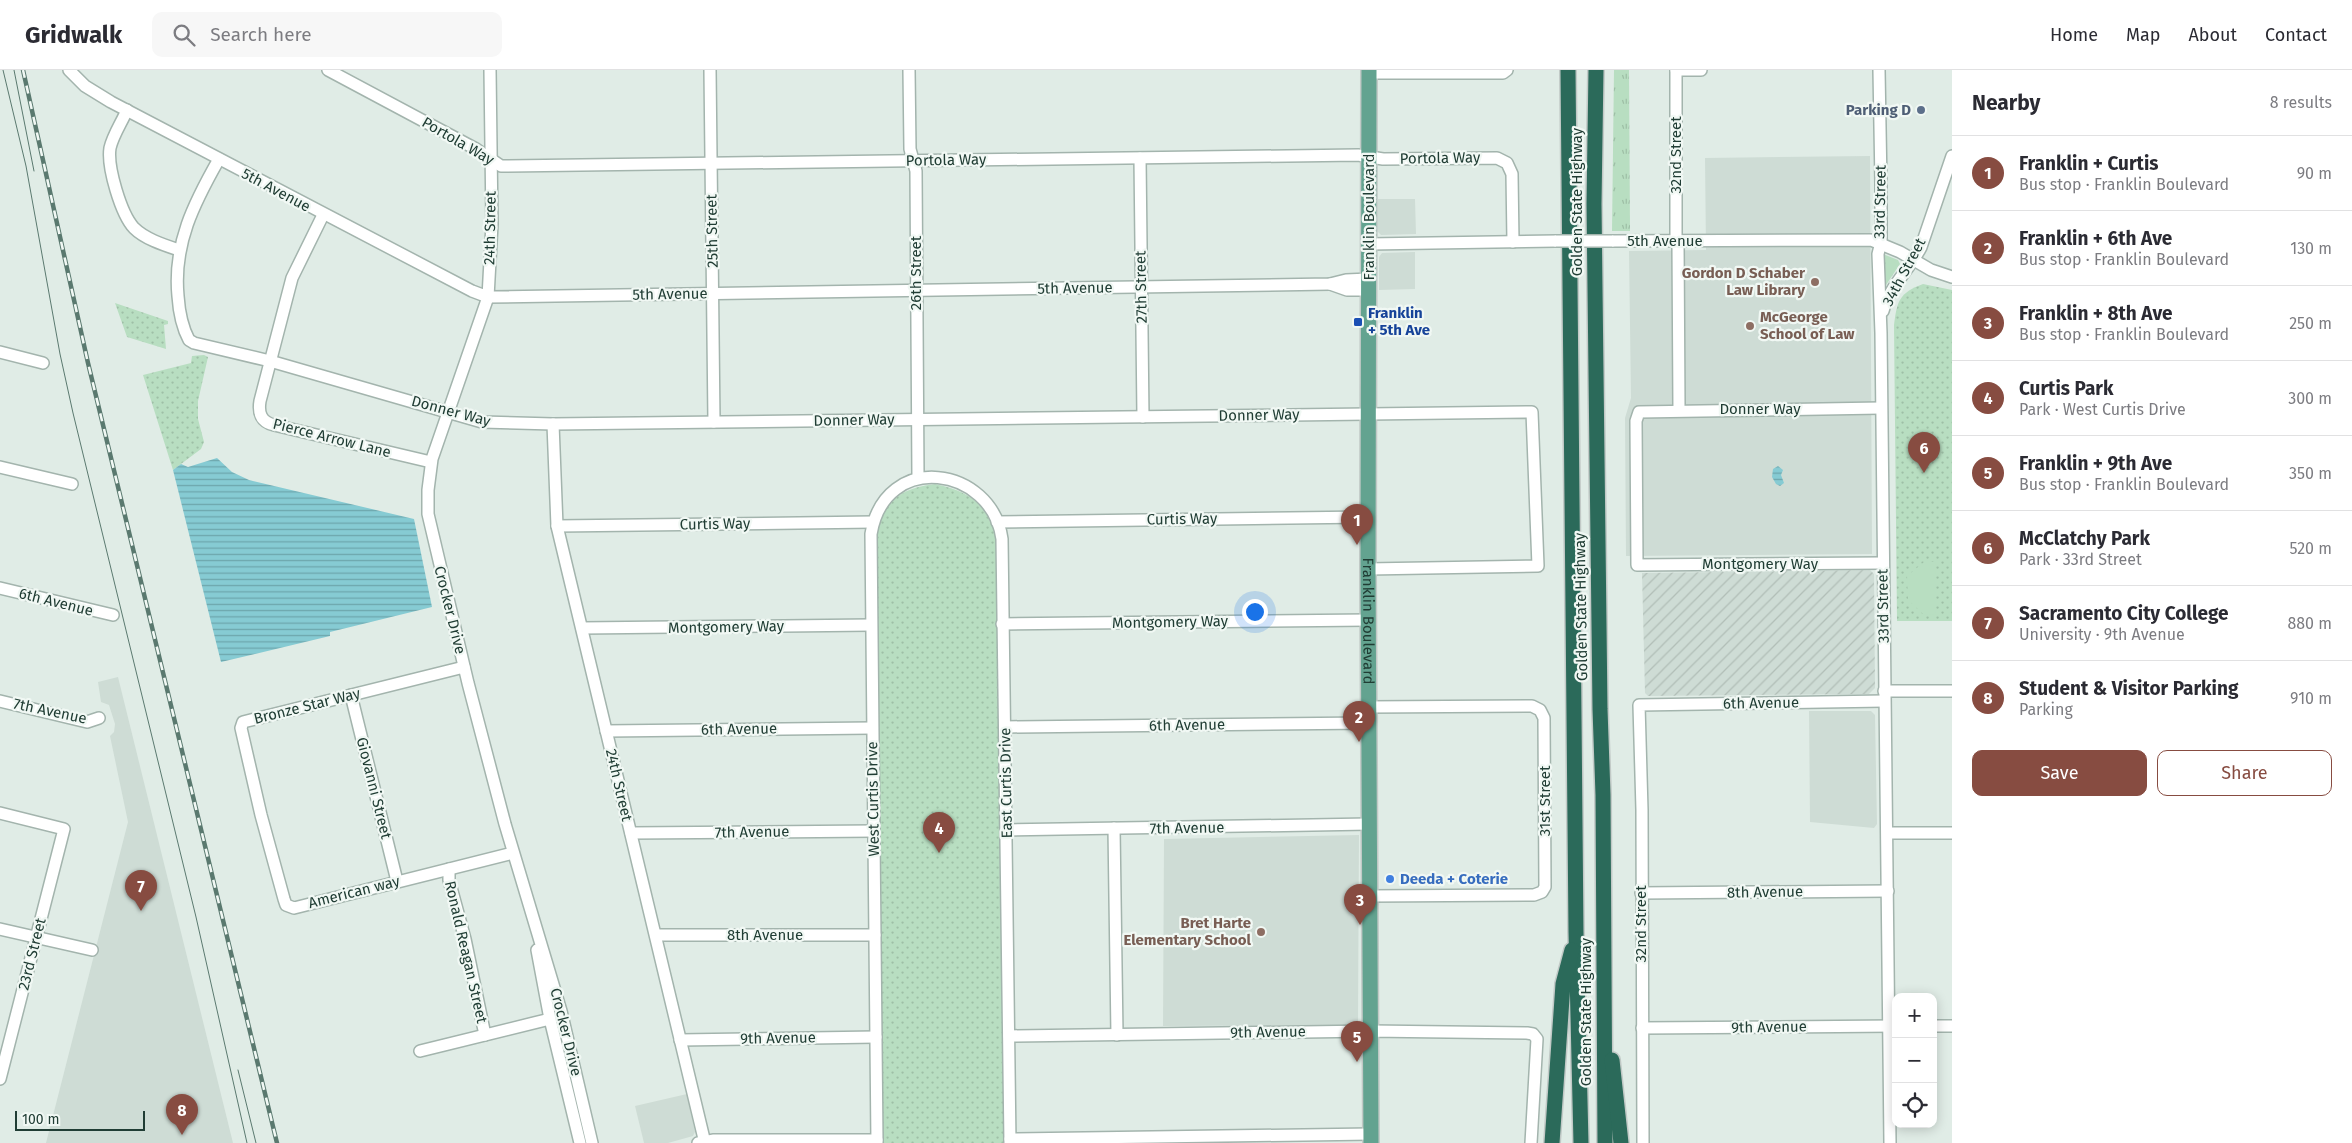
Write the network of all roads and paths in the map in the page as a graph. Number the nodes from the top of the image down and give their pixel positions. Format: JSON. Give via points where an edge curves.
{"nodes":[{"id":1,"x":69,"y":70,"type":"edge"},
{"id":2,"x":328,"y":70,"type":"edge"},
{"id":3,"x":490,"y":70,"type":"edge"},
{"id":4,"x":710,"y":70,"type":"edge"},
{"id":5,"x":909,"y":70,"type":"edge"},
{"id":6,"x":1506,"y":70,"type":"edge"},
{"id":7,"x":1558,"y":70,"type":"edge"},
{"id":8,"x":1568,"y":70,"type":"edge"},
{"id":9,"x":1595,"y":70,"type":"edge"},
{"id":10,"x":1676,"y":70,"type":"edge"},
{"id":11,"x":1700,"y":70,"type":"edge"},
{"id":12,"x":1879,"y":70,"type":"edge"},
{"id":13,"x":1369,"y":72,"type":"edge"},
{"id":14,"x":127,"y":110,"type":"junction"},
{"id":15,"x":1369,"y":156,"type":"junction"},
{"id":16,"x":1952,"y":156,"type":"edge"},
{"id":17,"x":490,"y":158,"type":"junction"},
{"id":18,"x":1140,"y":158,"type":"junction"},
{"id":19,"x":219,"y":159,"type":"junction"},
{"id":20,"x":914,"y":160,"type":"junction"},
{"id":21,"x":711,"y":163,"type":"junction"},
{"id":22,"x":1569,"y":205,"type":"junction"},
{"id":23,"x":324,"y":215,"type":"junction"},
{"id":24,"x":1677,"y":241,"type":"junction"},
{"id":25,"x":1513,"y":242,"type":"junction"},
{"id":26,"x":1880,"y":242,"type":"junction"},
{"id":27,"x":1370,"y":244,"type":"junction"},
{"id":28,"x":179,"y":250,"type":"junction"},
{"id":29,"x":1914,"y":260,"type":"junction"},
{"id":30,"x":1952,"y":277,"type":"edge"},
{"id":31,"x":1369,"y":285,"type":"junction"},
{"id":32,"x":1140,"y":287,"type":"junction"},
{"id":33,"x":916,"y":290,"type":"junction"},
{"id":34,"x":712,"y":293,"type":"junction"},
{"id":35,"x":488,"y":297,"type":"junction"},
{"id":36,"x":1881,"y":333,"type":"junction"},
{"id":37,"x":0,"y":352,"type":"edge"},
{"id":38,"x":270,"y":361,"type":"junction"},
{"id":39,"x":43,"y":362,"type":"dead end"},
{"id":40,"x":1881,"y":408,"type":"junction"},
{"id":41,"x":1679,"y":410,"type":"junction"},
{"id":42,"x":447,"y":411,"type":"junction"},
{"id":43,"x":1368,"y":414,"type":"junction"},
{"id":44,"x":1143,"y":417,"type":"junction"},
{"id":45,"x":918,"y":420,"type":"junction"},
{"id":46,"x":714,"y":422,"type":"junction"},
{"id":47,"x":553,"y":424,"type":"junction"},
{"id":48,"x":432,"y":462,"type":"junction"},
{"id":49,"x":0,"y":466,"type":"edge"},
{"id":50,"x":918,"y":477,"type":"junction"},
{"id":51,"x":72,"y":484,"type":"dead end"},
{"id":52,"x":1367,"y":517,"type":"junction"},
{"id":53,"x":873,"y":522,"type":"junction"},
{"id":54,"x":997,"y":522,"type":"junction"},
{"id":55,"x":557,"y":526,"type":"junction"},
{"id":56,"x":1883,"y":563,"type":"junction"},
{"id":57,"x":1637,"y":565,"type":"joint"},
{"id":58,"x":1368,"y":569,"type":"junction"},
{"id":59,"x":0,"y":588,"type":"edge"},
{"id":60,"x":113,"y":615,"type":"dead end"},
{"id":61,"x":1368,"y":620,"type":"junction"},
{"id":62,"x":1002,"y":624,"type":"junction"},
{"id":63,"x":871,"y":625,"type":"junction"},
{"id":64,"x":582,"y":628,"type":"junction"},
{"id":65,"x":464,"y":667,"type":"junction"},
{"id":66,"x":1952,"y":691,"type":"edge"},
{"id":67,"x":351,"y":695,"type":"junction"},
{"id":68,"x":1884,"y":696,"type":"junction"},
{"id":69,"x":0,"y":701,"type":"edge"},
{"id":70,"x":1639,"y":704,"type":"joint"},
{"id":71,"x":1368,"y":707,"type":"junction"},
{"id":72,"x":99,"y":718,"type":"dead end"},
{"id":73,"x":1368,"y":723,"type":"junction"},
{"id":74,"x":1005,"y":726,"type":"junction"},
{"id":75,"x":872,"y":728,"type":"junction"},
{"id":76,"x":606,"y":731,"type":"junction"},
{"id":77,"x":0,"y":813,"type":"edge"},
{"id":78,"x":261,"y":815,"type":"joint"},
{"id":79,"x":1369,"y":824,"type":"junction"},
{"id":80,"x":1114,"y":828,"type":"junction"},
{"id":81,"x":1006,"y":830,"type":"junction"},
{"id":82,"x":874,"y":831,"type":"junction"},
{"id":83,"x":631,"y":833,"type":"junction"},
{"id":84,"x":1888,"y":833,"type":"junction"},
{"id":85,"x":1952,"y":833,"type":"edge"},
{"id":86,"x":513,"y":852,"type":"junction"},
{"id":87,"x":449,"y":869,"type":"junction"},
{"id":88,"x":397,"y":881,"type":"junction"},
{"id":89,"x":1888,"y":891,"type":"junction"},
{"id":90,"x":1641,"y":893,"type":"junction"},
{"id":91,"x":1369,"y":896,"type":"junction"},
{"id":92,"x":534,"y":924,"type":"junction"},
{"id":93,"x":0,"y":929,"type":"edge"},
{"id":94,"x":1576,"y":932,"type":"junction"},
{"id":95,"x":875,"y":935,"type":"junction"},
{"id":96,"x":656,"y":936,"type":"junction"},
{"id":97,"x":37,"y":937,"type":"junction"},
{"id":98,"x":92,"y":950,"type":"dead end"},
{"id":99,"x":1603,"y":966,"type":"junction"},
{"id":100,"x":550,"y":1019,"type":"junction"},
{"id":101,"x":1892,"y":1026,"type":"edge"},
{"id":102,"x":1937,"y":1026,"type":"edge"},
{"id":103,"x":1952,"y":1026,"type":"edge"},
{"id":104,"x":1642,"y":1028,"type":"junction"},
{"id":105,"x":1370,"y":1031,"type":"junction"},
{"id":106,"x":485,"y":1035,"type":"junction"},
{"id":107,"x":1117,"y":1035,"type":"junction"},
{"id":108,"x":1009,"y":1036,"type":"junction"},
{"id":109,"x":5,"y":1037,"type":"edge"},
{"id":110,"x":876,"y":1037,"type":"junction"},
{"id":111,"x":680,"y":1040,"type":"junction"},
{"id":112,"x":420,"y":1051,"type":"dead end"},
{"id":113,"x":0,"y":1080,"type":"edge"},
{"id":114,"x":1371,"y":1138,"type":"edge"},
{"id":115,"x":1117,"y":1140,"type":"edge"},
{"id":116,"x":1010,"y":1141,"type":"edge"},
{"id":117,"x":877,"y":1142,"type":"edge"},
{"id":118,"x":580,"y":1143,"type":"edge"},
{"id":119,"x":592,"y":1143,"type":"edge"},
{"id":120,"x":703,"y":1143,"type":"edge"},
{"id":121,"x":1531,"y":1143,"type":"edge"},
{"id":122,"x":1552,"y":1143,"type":"edge"},
{"id":123,"x":1581,"y":1143,"type":"edge"},
{"id":124,"x":1605,"y":1143,"type":"edge"},
{"id":125,"x":1621,"y":1143,"type":"edge"},
{"id":126,"x":1643,"y":1143,"type":"edge"},
{"id":127,"x":1890,"y":1143,"type":"edge"}],
"edges":[{"from":1,"to":14,"type":"street","name":"5th Avenue","via":[[96,94]]},
{"from":2,"to":17,"type":"street","name":"Portola Way"},
{"from":3,"to":17,"type":"street","name":"24th Street"},
{"from":4,"to":21,"type":"street","name":"25th Street"},
{"from":5,"to":20,"type":"street","name":"26th Street","via":[[910,149]]},
{"from":6,"to":13,"type":"street","via":[[1503,73]]},
{"from":7,"to":22,"type":"highway"},
{"from":8,"to":22,"type":"highway","name":"Golden State Highway"},
{"from":9,"to":99,"type":"highway","name":"Golden State Highway"},
{"from":10,"to":11,"type":"street"},
{"from":10,"to":24,"type":"street","name":"32nd Street"},
{"from":12,"to":26,"type":"street","name":"33rd Street"},
{"from":13,"to":15,"type":"main road","name":"Franklin Boulevard"},
{"from":14,"to":19,"type":"street","name":"5th Avenue"},
{"from":14,"to":28,"type":"street","via":[[110,154],[111,171],[126,217],[143,235]]},
{"from":15,"to":18,"type":"street","name":"Portola Way"},
{"from":15,"to":25,"type":"street","name":"Portola Way","via":[[1497,158],[1507,164],[1512,174]]},
{"from":15,"to":27,"type":"main road","name":"Franklin Boulevard"},
{"from":16,"to":29,"type":"street","name":"34th Street"},
{"from":17,"to":21,"type":"street","name":"Portola Way","via":[[501,166]]},
{"from":17,"to":35,"type":"street","name":"24th Street","via":[[492,224]]},
{"from":18,"to":20,"type":"street","name":"Portola Way"},
{"from":18,"to":32,"type":"street","name":"27th Street"},
{"from":19,"to":23,"type":"street","name":"5th Avenue"},
{"from":19,"to":28,"type":"street","via":[[188,218]]},
{"from":20,"to":21,"type":"street","name":"Portola Way"},
{"from":20,"to":33,"type":"street","name":"26th Street"},
{"from":21,"to":34,"type":"street","name":"25th Street"},
{"from":22,"to":94,"type":"highway","name":"Golden State Highway"},
{"from":23,"to":35,"type":"street","name":"5th Avenue","via":[[472,292]]},
{"from":23,"to":38,"type":"street","via":[[292,278]]},
{"from":24,"to":25,"type":"street","name":"5th Avenue","bridge":true},
{"from":24,"to":26,"type":"street","name":"5th Avenue"},
{"from":24,"to":41,"type":"street","name":"32nd Street"},
{"from":25,"to":27,"type":"street","name":"5th Avenue"},
{"from":26,"to":29,"type":"street","name":"5th Avenue"},
{"from":26,"to":36,"type":"street","name":"33rd Street"},
{"from":27,"to":31,"type":"main road","name":"Franklin Boulevard"},
{"from":28,"to":38,"type":"street","name":"Donner Way","via":[[179,304],[189,340]]},
{"from":29,"to":30,"type":"street","name":"5th Avenue"},
{"from":29,"to":36,"type":"street","name":"34th Street","via":[[1887,299]]},
{"from":31,"to":32,"type":"street","name":"5th Avenue","via":[[1346,280],[1330,284]]},
{"from":31,"to":43,"type":"main road","name":"Franklin Boulevard"},
{"from":32,"to":33,"type":"street","name":"5th Avenue"},
{"from":32,"to":44,"type":"street","name":"27th Street"},
{"from":33,"to":34,"type":"street","name":"5th Avenue"},
{"from":33,"to":45,"type":"street","name":"26th Street"},
{"from":34,"to":35,"type":"street","name":"5th Avenue"},
{"from":34,"to":46,"type":"street","name":"25th Street"},
{"from":35,"to":42,"type":"street","name":"Crocker Drive"},
{"from":36,"to":40,"type":"street","name":"33rd Street"},
{"from":37,"to":39,"type":"street"},
{"from":38,"to":42,"type":"street","name":"Donner Way"},
{"from":38,"to":48,"type":"street","name":"Pierce Arrow Lane","via":[[259,407],[260,416],[266,423]]},
{"from":40,"to":41,"type":"street","name":"Donner Way"},
{"from":40,"to":56,"type":"street","name":"33rd Street"},
{"from":41,"to":57,"type":"street","name":"Donner Way","via":[[1639,412],[1636,421]]},
{"from":42,"to":47,"type":"street","name":"Donner Way","via":[[492,423]]},
{"from":42,"to":48,"type":"street","name":"Crocker Drive"},
{"from":43,"to":44,"type":"street","name":"Donner Way"},
{"from":43,"to":52,"type":"main road","name":"Franklin Boulevard"},
{"from":43,"to":58,"type":"street","name":"Donner Way","via":[[1532,412],[1538,566]]},
{"from":44,"to":45,"type":"street","name":"Donner Way"},
{"from":45,"to":46,"type":"street","name":"Donner Way"},
{"from":45,"to":50,"type":"street","name":"26th Street"},
{"from":46,"to":47,"type":"street","name":"Donner Way"},
{"from":47,"to":55,"type":"street","name":"24th Street"},
{"from":48,"to":65,"type":"street","name":"Crocker Drive","via":[[428,490],[429,522]]},
{"from":49,"to":51,"type":"street"},
{"from":50,"to":53,"type":"street","name":"West Curtis Drive","via":[[889,495]]},
{"from":50,"to":54,"type":"street","name":"East Curtis Drive","via":[[940,477],[968,489],[979,496]]},
{"from":52,"to":54,"type":"street","name":"Curtis Way"},
{"from":52,"to":58,"type":"main road","name":"Franklin Boulevard"},
{"from":53,"to":55,"type":"street","name":"Curtis Way"},
{"from":53,"to":63,"type":"street","name":"West Curtis Drive","via":[[870,541]]},
{"from":54,"to":62,"type":"street","name":"East Curtis Drive","via":[[1002,539]]},
{"from":55,"to":64,"type":"street","name":"24th Street"},
{"from":56,"to":57,"type":"street","name":"Montgomery Way"},
{"from":56,"to":68,"type":"street","name":"33rd Street"},
{"from":58,"to":61,"type":"main road","name":"Franklin Boulevard"},
{"from":59,"to":60,"type":"street","name":"6th Avenue"},
{"from":61,"to":62,"type":"street","name":"Montgomery Way"},
{"from":61,"to":71,"type":"main road","name":"Franklin Boulevard"},
{"from":62,"to":74,"type":"street","name":"East Curtis Drive"},
{"from":63,"to":64,"type":"street","name":"Montgomery Way"},
{"from":63,"to":75,"type":"street","name":"West Curtis Drive"},
{"from":64,"to":76,"type":"street","name":"24th Street"},
{"from":65,"to":67,"type":"street","name":"Bronze Star Way"},
{"from":65,"to":86,"type":"street","name":"Crocker Drive"},
{"from":66,"to":68,"type":"street","name":"6th Avenue"},
{"from":67,"to":78,"type":"street","name":"Bronze Star Way","via":[[243,722],[241,728]]},
{"from":67,"to":88,"type":"street","name":"Giovanni Street"},
{"from":68,"to":70,"type":"street","name":"6th Avenue"},
{"from":68,"to":84,"type":"street","name":"33rd Street"},
{"from":69,"to":72,"type":"street","name":"7th Avenue","via":[[87,722]]},
{"from":70,"to":90,"type":"street","name":"32nd Street"},
{"from":71,"to":73,"type":"main road","name":"Franklin Boulevard"},
{"from":71,"to":91,"type":"street","name":"31st Street","via":[[1532,706],[1540,710],[1544,718],[1545,887],[1534,895]]},
{"from":73,"to":74,"type":"street","name":"6th Avenue"},
{"from":73,"to":79,"type":"main road","name":"Franklin Boulevard"},
{"from":74,"to":81,"type":"street","name":"East Curtis Drive"},
{"from":75,"to":76,"type":"street","name":"6th Avenue"},
{"from":75,"to":82,"type":"street","name":"West Curtis Drive"},
{"from":76,"to":83,"type":"street","name":"24th Street"},
{"from":77,"to":97,"type":"street","name":"23rd Street","via":[[64,829]]},
{"from":78,"to":88,"type":"street","name":"American way","via":[[281,890],[286,905],[290,907]]},
{"from":79,"to":80,"type":"street","name":"7th Avenue"},
{"from":79,"to":91,"type":"main road","name":"Franklin Boulevard"},
{"from":80,"to":81,"type":"street","name":"7th Avenue"},
{"from":80,"to":107,"type":"street"},
{"from":81,"to":108,"type":"street","name":"East Curtis Drive"},
{"from":82,"to":83,"type":"street","name":"7th Avenue"},
{"from":82,"to":95,"type":"street","name":"West Curtis Drive"},
{"from":83,"to":96,"type":"street","name":"24th Street"},
{"from":84,"to":85,"type":"street"},
{"from":84,"to":89,"type":"street","name":"33rd Street"},
{"from":86,"to":87,"type":"street","name":"American way"},
{"from":86,"to":92,"type":"street","name":"Crocker Drive"},
{"from":87,"to":88,"type":"street","name":"American way"},
{"from":87,"to":106,"type":"street","name":"Ronald Reagan Street"},
{"from":89,"to":90,"type":"street","name":"8th Avenue"},
{"from":89,"to":101,"type":"street","name":"33rd Street"},
{"from":90,"to":104,"type":"street","name":"32nd Street"},
{"from":91,"to":105,"type":"main road","name":"Franklin Boulevard"},
{"from":92,"to":100,"type":"street","name":"Crocker Drive"},
{"from":92,"to":119,"type":"street","name":"Crocker Drive","via":[[542,941],[561,1011]]},
{"from":93,"to":97,"type":"street"},
{"from":94,"to":122,"type":"highway","via":[[1563,984]]},
{"from":94,"to":123,"type":"highway","name":"Golden State Highway"},
{"from":95,"to":96,"type":"street","name":"8th Avenue"},
{"from":95,"to":110,"type":"street","name":"West Curtis Drive"},
{"from":96,"to":111,"type":"street","name":"24th Street"},
{"from":97,"to":98,"type":"street"},
{"from":97,"to":109,"type":"street","name":"23rd Street"},
{"from":99,"to":124,"type":"highway","name":"Golden State Highway"},
{"from":99,"to":125,"type":"highway"},
{"from":100,"to":106,"type":"street"},
{"from":100,"to":118,"type":"street","name":"Crocker Drive"},
{"from":101,"to":104,"type":"street","name":"9th Avenue"},
{"from":101,"to":127,"type":"street","name":"33rd Street"},
{"from":102,"to":103,"type":"street"},
{"from":104,"to":126,"type":"street","name":"32nd Street"},
{"from":105,"to":107,"type":"street","name":"9th Avenue"},
{"from":105,"to":114,"type":"main road","name":"Franklin Boulevard"},
{"from":105,"to":121,"type":"street","name":"9th Avenue","via":[[1533,1034],[1537,1039]]},
{"from":106,"to":112,"type":"street"},
{"from":107,"to":108,"type":"street","name":"9th Avenue"},
{"from":108,"to":116,"type":"street","name":"East Curtis Drive"},
{"from":109,"to":113,"type":"street","name":"23rd Street"},
{"from":110,"to":111,"type":"street","name":"9th Avenue"},
{"from":110,"to":117,"type":"street","name":"West Curtis Drive"},
{"from":111,"to":120,"type":"street","name":"24th Street"},
{"from":114,"to":115,"type":"street"},
{"from":115,"to":116,"type":"street"},
{"from":117,"to":120,"type":"street","via":[[714,1140]]}]}
